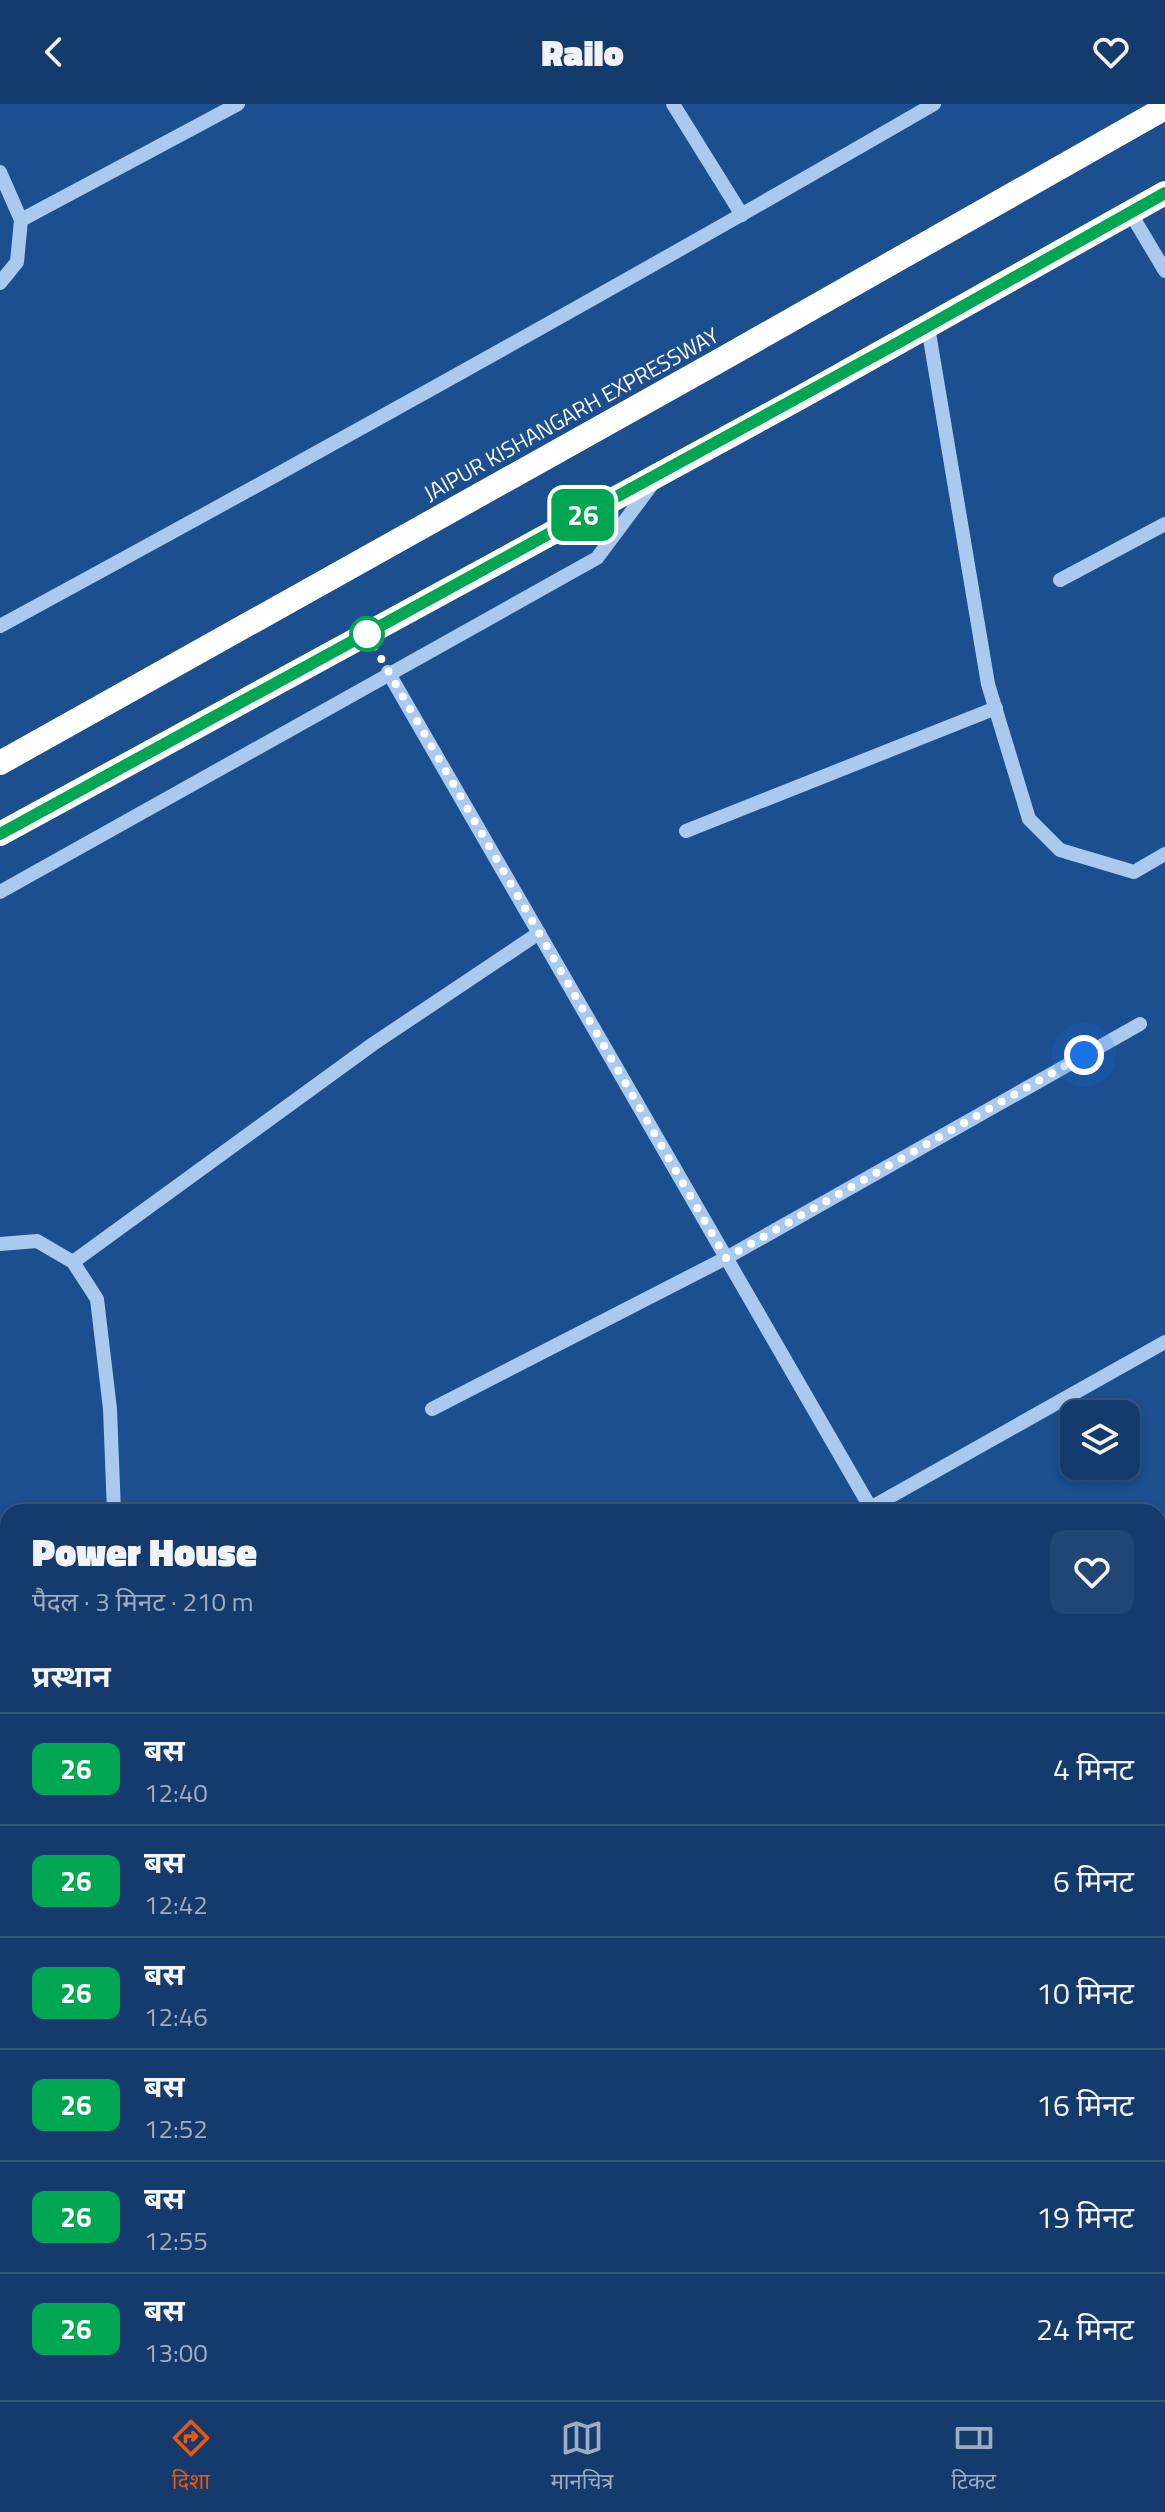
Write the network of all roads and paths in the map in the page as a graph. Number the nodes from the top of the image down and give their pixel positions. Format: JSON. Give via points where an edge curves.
{"nodes":[{"id":1,"x":238,"y":104,"type":"edge"},
{"id":2,"x":673,"y":104,"type":"edge"},
{"id":3,"x":934,"y":104,"type":"edge"},
{"id":4,"x":1165,"y":108,"type":"edge"},
{"id":5,"x":0,"y":172,"type":"edge"},
{"id":6,"x":1165,"y":193,"type":"edge"},
{"id":7,"x":1131,"y":214,"type":"junction"},
{"id":8,"x":742,"y":215,"type":"junction"},
{"id":9,"x":21,"y":220,"type":"junction"},
{"id":10,"x":1165,"y":271,"type":"edge"},
{"id":11,"x":0,"y":283,"type":"edge"},
{"id":12,"x":928,"y":327,"type":"junction"},
{"id":13,"x":660,"y":473,"type":"junction"},
{"id":14,"x":1165,"y":524,"type":"edge"},
{"id":15,"x":1060,"y":580,"type":"dead end"},
{"id":16,"x":0,"y":626,"type":"edge"},
{"id":17,"x":388,"y":672,"type":"junction"},
{"id":18,"x":996,"y":708,"type":"junction"},
{"id":19,"x":0,"y":763,"type":"edge"},
{"id":20,"x":686,"y":831,"type":"dead end"},
{"id":21,"x":0,"y":834,"type":"edge"},
{"id":22,"x":1165,"y":854,"type":"edge"},
{"id":23,"x":0,"y":892,"type":"edge"},
{"id":24,"x":539,"y":933,"type":"junction"},
{"id":25,"x":1140,"y":1024,"type":"dead end"},
{"id":26,"x":0,"y":1244,"type":"edge"},
{"id":27,"x":726,"y":1258,"type":"junction"},
{"id":28,"x":73,"y":1262,"type":"junction"},
{"id":29,"x":1165,"y":1342,"type":"edge"},
{"id":30,"x":432,"y":1409,"type":"dead end"},
{"id":31,"x":114,"y":1504,"type":"edge"},
{"id":32,"x":865,"y":1504,"type":"edge"},
{"id":33,"x":881,"y":1504,"type":"edge"}],
"edges":[{"from":1,"to":9,"type":"street"},
{"from":2,"to":8,"type":"street"},
{"from":3,"to":8,"type":"street"},
{"from":4,"to":19,"type":"highway","name":"JAIPUR KISHANGARH EXPRESSWAY"},
{"from":5,"to":9,"type":"street"},
{"from":6,"to":7,"type":"highway"},
{"from":7,"to":10,"type":"street"},
{"from":7,"to":12,"type":"highway"},
{"from":8,"to":16,"type":"street"},
{"from":9,"to":11,"type":"street","via":[[17,262]]},
{"from":12,"to":13,"type":"highway"},
{"from":12,"to":18,"type":"street"},
{"from":13,"to":17,"type":"street","via":[[597,558]]},
{"from":13,"to":21,"type":"highway"},
{"from":14,"to":15,"type":"street"},
{"from":17,"to":23,"type":"street"},
{"from":17,"to":24,"type":"street"},
{"from":18,"to":20,"type":"street"},
{"from":18,"to":22,"type":"street","via":[[1029,819],[1060,850],[1134,872]]},
{"from":24,"to":27,"type":"street"},
{"from":24,"to":28,"type":"street","via":[[373,1044]]},
{"from":25,"to":27,"type":"street"},
{"from":26,"to":28,"type":"street","via":[[37,1241]]},
{"from":27,"to":30,"type":"street"},
{"from":27,"to":32,"type":"street"},
{"from":28,"to":31,"type":"street","via":[[97,1299],[110,1409]]},
{"from":29,"to":33,"type":"street"}]}
